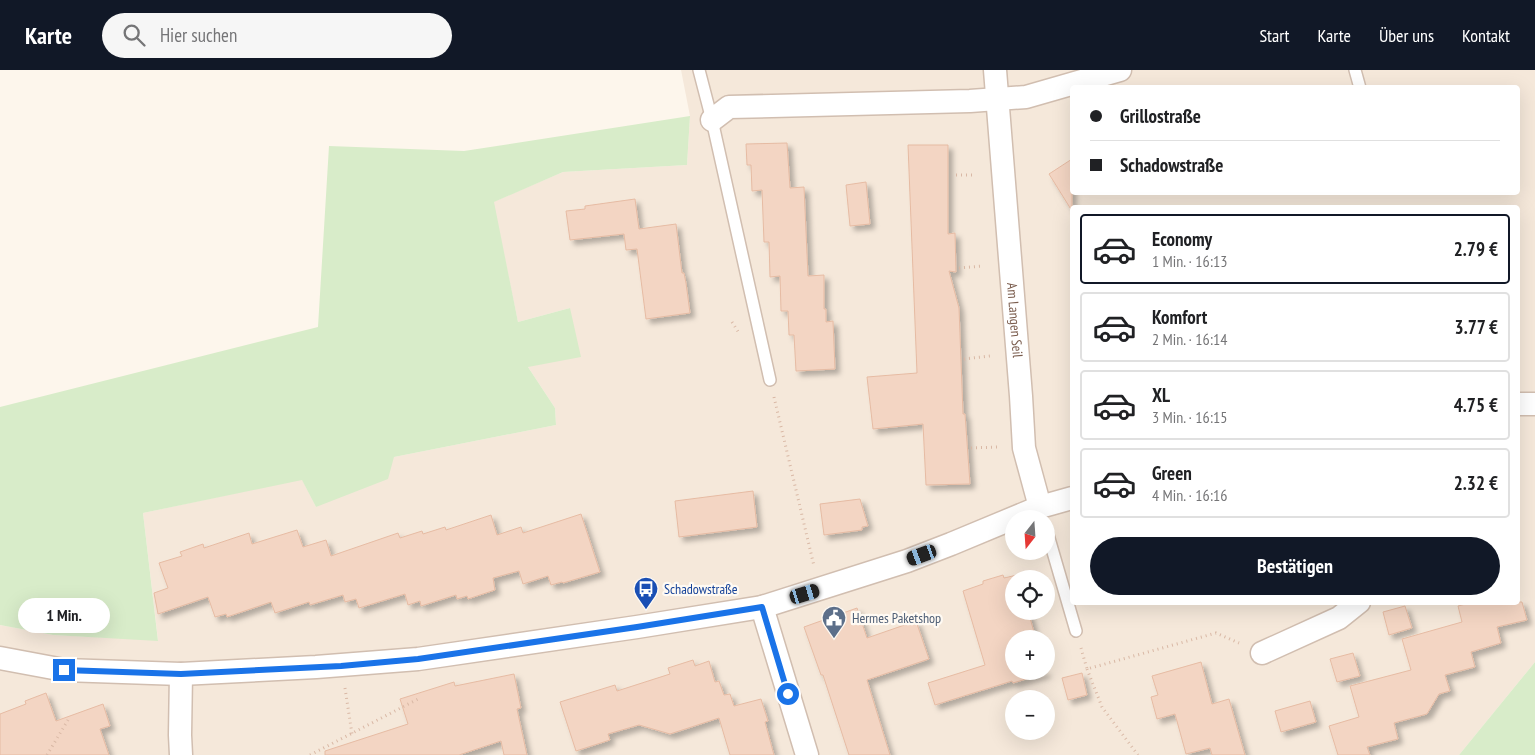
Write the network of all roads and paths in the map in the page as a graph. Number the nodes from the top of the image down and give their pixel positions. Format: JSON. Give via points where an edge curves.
{"nodes":[{"id":1,"x":699,"y":70,"type":"edge"},
{"id":2,"x":995,"y":70,"type":"edge"},
{"id":3,"x":1120,"y":70,"type":"edge"},
{"id":4,"x":1355,"y":70,"type":"edge"},
{"id":5,"x":1359,"y":85,"type":"edge"},
{"id":6,"x":997,"y":100,"type":"junction"},
{"id":7,"x":712,"y":120,"type":"junction"},
{"id":8,"x":976,"y":175,"type":"dead end"},
{"id":9,"x":956,"y":176,"type":"dead end"},
{"id":10,"x":983,"y":266,"type":"dead end"},
{"id":11,"x":959,"y":268,"type":"dead end"},
{"id":12,"x":732,"y":322,"type":"dead end"},
{"id":13,"x":743,"y":339,"type":"dead end"},
{"id":14,"x":990,"y":356,"type":"dead end"},
{"id":15,"x":964,"y":359,"type":"dead end"},
{"id":16,"x":770,"y":380,"type":"joint"},
{"id":17,"x":1520,"y":404,"type":"edge"},
{"id":18,"x":1535,"y":404,"type":"edge"},
{"id":19,"x":997,"y":447,"type":"dead end"},
{"id":20,"x":971,"y":448,"type":"dead end"},
{"id":21,"x":1070,"y":499,"type":"edge"},
{"id":22,"x":1040,"y":510,"type":"edge"},
{"id":23,"x":1047,"y":510,"type":"edge"},
{"id":24,"x":1005,"y":525,"type":"edge"},
{"id":25,"x":1055,"y":559,"type":"edge"},
{"id":26,"x":820,"y":589,"type":"junction"},
{"id":27,"x":1355,"y":605,"type":"edge"},
{"id":28,"x":762,"y":607,"type":"junction"},
{"id":29,"x":1076,"y":631,"type":"joint"},
{"id":30,"x":1262,"y":653,"type":"joint"},
{"id":31,"x":0,"y":658,"type":"edge"},
{"id":32,"x":1088,"y":670,"type":"junction"},
{"id":33,"x":181,"y":674,"type":"junction"},
{"id":34,"x":420,"y":698,"type":"dead end"},
{"id":35,"x":349,"y":710,"type":"dead end"},
{"id":36,"x":68,"y":720,"type":"dead end"},
{"id":37,"x":352,"y":734,"type":"junction"},
{"id":38,"x":47,"y":755,"type":"edge"},
{"id":39,"x":181,"y":755,"type":"edge"},
{"id":40,"x":310,"y":755,"type":"edge"},
{"id":41,"x":807,"y":755,"type":"edge"},
{"id":42,"x":1138,"y":755,"type":"edge"}],
"edges":[{"from":1,"to":7,"type":"lane"},
{"from":2,"to":6,"type":"street","name":"Am Langen Seil"},
{"from":3,"to":6,"type":"street","via":[[1026,98]]},
{"from":4,"to":5,"type":"lane"},
{"from":6,"to":7,"type":"street","via":[[729,107]]},
{"from":6,"to":22,"type":"street","name":"Am Langen Seil","via":[[1024,448]]},
{"from":7,"to":16,"type":"lane"},
{"from":8,"to":9,"type":"path"},
{"from":10,"to":11,"type":"path"},
{"from":12,"to":13,"type":"path"},
{"from":14,"to":15,"type":"path"},
{"from":16,"to":26,"type":"path"},
{"from":17,"to":18,"type":"street"},
{"from":19,"to":20,"type":"path"},
{"from":21,"to":23,"type":"street"},
{"from":24,"to":26,"type":"street"},
{"from":25,"to":29,"type":"lane"},
{"from":26,"to":28,"type":"street"},
{"from":27,"to":30,"type":"street","via":[[1339,618]]},
{"from":28,"to":33,"type":"street","via":[[418,659]]},
{"from":28,"to":41,"type":"street"},
{"from":29,"to":32,"type":"path"},
{"from":30,"to":32,"type":"path","via":[[1216,633]]},
{"from":31,"to":33,"type":"street","via":[[64,670]]},
{"from":32,"to":42,"type":"path","via":[[1102,707]]},
{"from":33,"to":39,"type":"street"},
{"from":34,"to":37,"type":"path"},
{"from":35,"to":37,"type":"path"},
{"from":36,"to":38,"type":"path"},
{"from":37,"to":40,"type":"path"}]}
